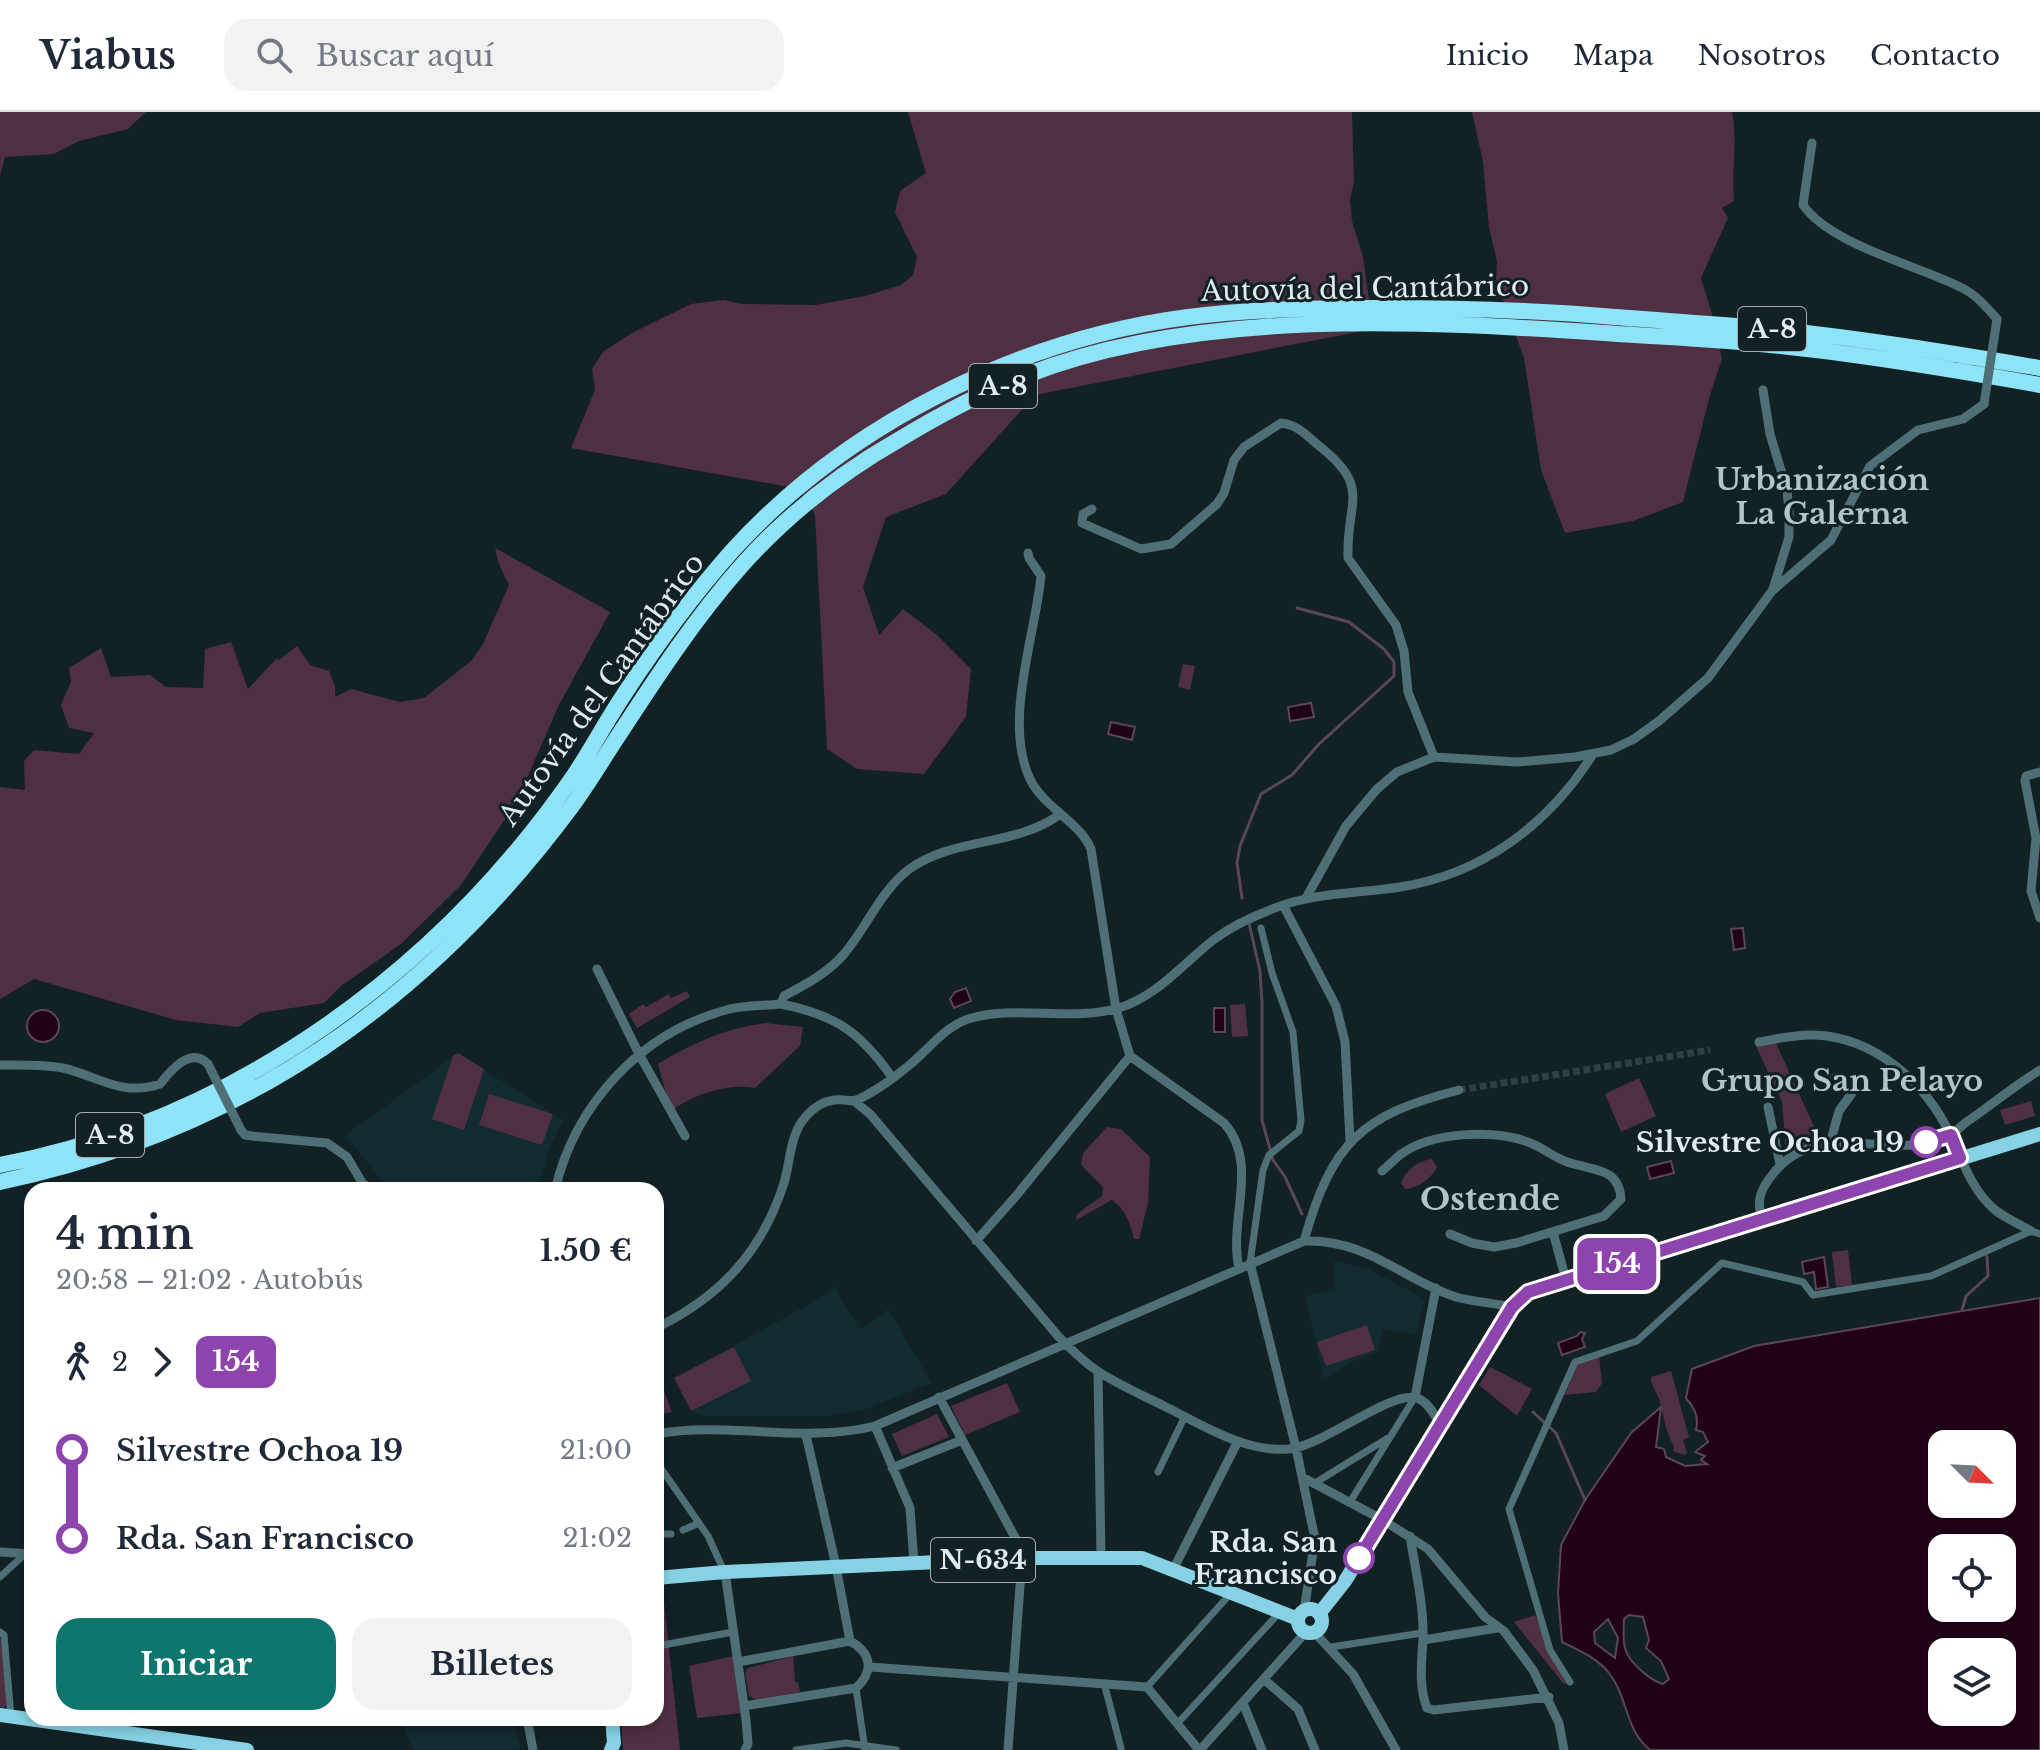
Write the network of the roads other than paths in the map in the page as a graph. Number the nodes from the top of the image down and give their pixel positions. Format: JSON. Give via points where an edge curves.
{"nodes":[{"id":1,"x":1812,"y":143,"type":"dead end"},
{"id":2,"x":2040,"y":368,"type":"edge"},
{"id":3,"x":2040,"y":385,"type":"edge"},
{"id":4,"x":1763,"y":390,"type":"dead end"},
{"id":5,"x":1092,"y":509,"type":"dead end"},
{"id":6,"x":1028,"y":553,"type":"dead end"},
{"id":7,"x":1772,"y":591,"type":"junction"},
{"id":8,"x":1593,"y":754,"type":"junction"},
{"id":9,"x":1434,"y":757,"type":"junction"},
{"id":10,"x":2040,"y":772,"type":"edge"},
{"id":11,"x":1059,"y":815,"type":"junction"},
{"id":12,"x":1306,"y":898,"type":"junction"},
{"id":13,"x":1283,"y":905,"type":"junction"},
{"id":14,"x":2040,"y":918,"type":"edge"},
{"id":15,"x":1261,"y":928,"type":"dead end"},
{"id":16,"x":597,"y":969,"type":"dead end"},
{"id":17,"x":781,"y":1004,"type":"junction"},
{"id":18,"x":1116,"y":1009,"type":"junction"},
{"id":19,"x":1759,"y":1042,"type":"dead end"},
{"id":20,"x":639,"y":1054,"type":"junction"},
{"id":21,"x":1130,"y":1056,"type":"junction"},
{"id":22,"x":0,"y":1065,"type":"edge"},
{"id":23,"x":2040,"y":1070,"type":"edge"},
{"id":24,"x":892,"y":1077,"type":"junction"},
{"id":25,"x":1833,"y":1078,"type":"dead end"},
{"id":26,"x":1459,"y":1090,"type":"tunnel mouth"},
{"id":27,"x":854,"y":1101,"type":"junction"},
{"id":28,"x":1768,"y":1107,"type":"dead end"},
{"id":29,"x":2040,"y":1134,"type":"edge"},
{"id":30,"x":1951,"y":1135,"type":"junction"},
{"id":31,"x":685,"y":1136,"type":"dead end"},
{"id":32,"x":1350,"y":1140,"type":"junction"},
{"id":33,"x":1830,"y":1144,"type":"junction"},
{"id":34,"x":1960,"y":1158,"type":"junction"},
{"id":35,"x":0,"y":1165,"type":"edge"},
{"id":36,"x":1778,"y":1166,"type":"junction"},
{"id":37,"x":1382,"y":1171,"type":"dead end"},
{"id":38,"x":0,"y":1182,"type":"edge"},
{"id":39,"x":362,"y":1182,"type":"edge"},
{"id":40,"x":557,"y":1182,"type":"edge"},
{"id":41,"x":1762,"y":1219,"type":"junction"},
{"id":42,"x":1553,"y":1232,"type":"junction"},
{"id":43,"x":2036,"y":1233,"type":"edge"},
{"id":44,"x":1450,"y":1234,"type":"dead end"},
{"id":45,"x":976,"y":1241,"type":"junction"},
{"id":46,"x":1304,"y":1241,"type":"junction"},
{"id":47,"x":1250,"y":1263,"type":"junction"},
{"id":48,"x":1239,"y":1268,"type":"junction"},
{"id":49,"x":1566,"y":1280,"type":"junction"},
{"id":50,"x":1436,"y":1288,"type":"junction"},
{"id":51,"x":1512,"y":1307,"type":"junction"},
{"id":52,"x":664,"y":1324,"type":"edge"},
{"id":53,"x":1065,"y":1343,"type":"junction"},
{"id":54,"x":1098,"y":1372,"type":"junction"},
{"id":55,"x":939,"y":1397,"type":"junction"},
{"id":56,"x":1415,"y":1397,"type":"junction"},
{"id":57,"x":1185,"y":1416,"type":"junction"},
{"id":58,"x":1440,"y":1425,"type":"junction"},
{"id":59,"x":875,"y":1426,"type":"junction"},
{"id":60,"x":664,"y":1433,"type":"edge"},
{"id":61,"x":806,"y":1435,"type":"junction"},
{"id":62,"x":1390,"y":1437,"type":"junction"},
{"id":63,"x":962,"y":1440,"type":"junction"},
{"id":64,"x":1238,"y":1441,"type":"junction"},
{"id":65,"x":1296,"y":1448,"type":"junction"},
{"id":66,"x":892,"y":1468,"type":"junction"},
{"id":67,"x":1158,"y":1472,"type":"dead end"},
{"id":68,"x":664,"y":1473,"type":"edge"},
{"id":69,"x":1302,"y":1477,"type":"junction"},
{"id":70,"x":1315,"y":1483,"type":"junction"},
{"id":71,"x":1350,"y":1502,"type":"junction"},
{"id":72,"x":1383,"y":1520,"type":"junction"},
{"id":73,"x":699,"y":1523,"type":"junction"},
{"id":74,"x":683,"y":1530,"type":"dead end"},
{"id":75,"x":1410,"y":1536,"type":"junction"},
{"id":76,"x":0,"y":1552,"type":"edge"},
{"id":77,"x":24,"y":1554,"type":"edge"},
{"id":78,"x":24,"y":1557,"type":"edge"},
{"id":79,"x":1101,"y":1557,"type":"junction"},
{"id":80,"x":1022,"y":1558,"type":"junction"},
{"id":81,"x":914,"y":1563,"type":"junction"},
{"id":82,"x":836,"y":1566,"type":"junction"},
{"id":83,"x":1174,"y":1568,"type":"junction"},
{"id":84,"x":725,"y":1572,"type":"junction"},
{"id":85,"x":0,"y":1577,"type":"edge"},
{"id":86,"x":664,"y":1577,"type":"edge"},
{"id":87,"x":1231,"y":1593,"type":"junction"},
{"id":88,"x":1280,"y":1612,"type":"junction"},
{"id":89,"x":1319,"y":1614,"type":"junction"},
{"id":90,"x":1301,"y":1615,"type":"junction"},
{"id":91,"x":1497,"y":1628,"type":"junction"},
{"id":92,"x":0,"y":1632,"type":"edge"},
{"id":93,"x":733,"y":1632,"type":"junction"},
{"id":94,"x":1310,"y":1632,"type":"junction"},
{"id":95,"x":1423,"y":1636,"type":"junction"},
{"id":96,"x":850,"y":1641,"type":"junction"},
{"id":97,"x":664,"y":1645,"type":"edge"},
{"id":98,"x":1331,"y":1647,"type":"junction"},
{"id":99,"x":738,"y":1662,"type":"junction"},
{"id":100,"x":870,"y":1667,"type":"junction"},
{"id":101,"x":1013,"y":1675,"type":"junction"},
{"id":102,"x":1265,"y":1680,"type":"junction"},
{"id":103,"x":1570,"y":1682,"type":"dead end"},
{"id":104,"x":1104,"y":1683,"type":"junction"},
{"id":105,"x":1147,"y":1687,"type":"junction"},
{"id":106,"x":856,"y":1688,"type":"junction"},
{"id":107,"x":1549,"y":1697,"type":"junction"},
{"id":108,"x":1243,"y":1703,"type":"junction"},
{"id":109,"x":744,"y":1706,"type":"junction"},
{"id":110,"x":6,"y":1716,"type":"edge"},
{"id":111,"x":1177,"y":1724,"type":"junction"},
{"id":112,"x":77,"y":1726,"type":"edge"},
{"id":113,"x":528,"y":1726,"type":"edge"},
{"id":114,"x":613,"y":1726,"type":"edge"},
{"id":115,"x":866,"y":1747,"type":"edge"},
{"id":116,"x":1121,"y":1748,"type":"dead end"},
{"id":117,"x":247,"y":1750,"type":"edge"},
{"id":118,"x":533,"y":1750,"type":"edge"},
{"id":119,"x":611,"y":1750,"type":"edge"},
{"id":120,"x":745,"y":1750,"type":"edge"},
{"id":121,"x":796,"y":1750,"type":"edge"},
{"id":122,"x":896,"y":1750,"type":"edge"},
{"id":123,"x":1008,"y":1750,"type":"edge"},
{"id":124,"x":1200,"y":1750,"type":"edge"},
{"id":125,"x":1262,"y":1750,"type":"edge"},
{"id":126,"x":1315,"y":1750,"type":"edge"},
{"id":127,"x":1396,"y":1750,"type":"edge"},
{"id":128,"x":1564,"y":1750,"type":"edge"}],
"edges":[{"from":1,"to":7,"type":"street","bridge":true,"via":[[1803,205],[1810,216],[1959,286],[1997,319],[1984,404],[1963,419],[1918,430],[1870,466],[1831,540]]},
{"from":2,"to":35,"type":"highway","name":"Autovía del Cantábrico","number":"A-8","via":[[1770,329],[1536,310],[1441,308],[1187,317],[1096,335],[1003,365],[922,403],[863,439],[735,548],[674,622],[576,773],[521,846],[443,932],[374,992],[299,1045],[206,1097],[77,1147]]},
{"from":3,"to":38,"type":"highway","name":"Autovía del Cantábrico","number":"A-8","via":[[1768,345],[1531,328],[1403,325],[1192,334],[1120,347],[1031,373],[952,408],[867,458],[813,497],[746,560],[699,617],[577,799],[513,881],[455,943],[383,1006],[307,1059],[212,1112],[98,1158]]},
{"from":4,"to":7,"type":"street","via":[[1789,511],[1789,537]]},
{"from":5,"to":9,"type":"street","via":[[1083,514],[1082,523],[1130,546],[1171,544],[1217,504],[1244,447],[1281,423],[1298,428],[1333,456],[1349,477],[1354,498],[1348,558],[1396,625],[1408,692]]},
{"from":6,"to":11,"type":"street","via":[[1041,576],[1021,701],[1023,759],[1037,791]]},
{"from":7,"to":8,"type":"street","via":[[1722,660],[1684,700],[1634,739]]},
{"from":8,"to":9,"type":"street","via":[[1517,762]]},
{"from":8,"to":12,"type":"street","via":[[1539,820],[1475,864],[1399,888]]},
{"from":9,"to":12,"type":"street","via":[[1397,772],[1359,808]]},
{"from":10,"to":14,"type":"street","via":[[2025,781],[2036,838],[2031,891]]},
{"from":11,"to":17,"type":"street","via":[[1028,831],[941,854],[910,868],[882,898],[843,956],[784,996]]},
{"from":11,"to":18,"type":"street","via":[[1091,849]]},
{"from":12,"to":13,"type":"street"},
{"from":13,"to":18,"type":"street","via":[[1220,936],[1150,995]]},
{"from":13,"to":32,"type":"street","via":[[1336,1006],[1345,1042]]},
{"from":15,"to":47,"type":"street","via":[[1293,1032],[1301,1101],[1299,1131],[1272,1152],[1263,1170]]},
{"from":16,"to":20,"type":"street"},
{"from":17,"to":20,"type":"street","via":[[727,1009],[686,1025]]},
{"from":17,"to":24,"type":"street","via":[[824,1015],[849,1029]]},
{"from":18,"to":21,"type":"street"},
{"from":18,"to":24,"type":"street","via":[[968,1019]]},
{"from":19,"to":30,"type":"street","via":[[1818,1035],[1868,1049],[1899,1067]]},
{"from":20,"to":31,"type":"street"},
{"from":20,"to":40,"type":"street","via":[[582,1120]]},
{"from":21,"to":45,"type":"street"},
{"from":21,"to":48,"type":"street","via":[[1234,1134],[1242,1166],[1235,1248]]},
{"from":22,"to":39,"type":"street","bridge":true,"via":[[64,1068],[129,1089],[160,1084],[177,1065],[203,1058],[245,1135],[327,1143],[347,1157]]},
{"from":23,"to":30,"type":"street"},
{"from":24,"to":27,"type":"street"},
{"from":25,"to":33,"type":"street","via":[[1852,1093],[1839,1111]]},
{"from":26,"to":32,"type":"street","via":[[1404,1105]]},
{"from":27,"to":45,"type":"street"},
{"from":27,"to":52,"type":"street","via":[[823,1103],[801,1122],[772,1218],[738,1270],[691,1310]]},
{"from":28,"to":36,"type":"street"},
{"from":29,"to":34,"type":"highway"},
{"from":30,"to":33,"type":"street","via":[[1905,1145]]},
{"from":30,"to":34,"type":"street"},
{"from":32,"to":46,"type":"street","via":[[1313,1209]]},
{"from":33,"to":36,"type":"street","via":[[1798,1152]]},
{"from":34,"to":41,"type":"highway"},
{"from":34,"to":43,"type":"street","via":[[1972,1183],[1996,1211]]},
{"from":36,"to":41,"type":"street","via":[[1757,1204]]},
{"from":37,"to":42,"type":"street","via":[[1403,1152],[1421,1145],[1497,1134],[1614,1176],[1621,1199],[1615,1208]]},
{"from":41,"to":49,"type":"highway"},
{"from":42,"to":44,"type":"street","via":[[1494,1247]]},
{"from":42,"to":49,"type":"street"},
{"from":43,"to":103,"type":"street","via":[[1931,1276],[1813,1295],[1803,1282],[1722,1263],[1637,1341],[1575,1362],[1509,1509],[1550,1650]]},
{"from":45,"to":53,"type":"street"},
{"from":46,"to":47,"type":"street"},
{"from":46,"to":50,"type":"street","via":[[1359,1249]]},
{"from":47,"to":48,"type":"street"},
{"from":47,"to":65,"type":"street"},
{"from":48,"to":53,"type":"street"},
{"from":49,"to":51,"type":"highway","via":[[1528,1292]]},
{"from":50,"to":51,"type":"street"},
{"from":50,"to":56,"type":"street"},
{"from":51,"to":58,"type":"highway"},
{"from":53,"to":54,"type":"street"},
{"from":53,"to":55,"type":"street"},
{"from":54,"to":57,"type":"street"},
{"from":54,"to":79,"type":"street"},
{"from":55,"to":59,"type":"street"},
{"from":55,"to":63,"type":"street"},
{"from":56,"to":58,"type":"street"},
{"from":56,"to":62,"type":"street"},
{"from":56,"to":65,"type":"street","via":[[1400,1399]]},
{"from":57,"to":64,"type":"street"},
{"from":57,"to":67,"type":"street"},
{"from":58,"to":72,"type":"highway"},
{"from":59,"to":61,"type":"street"},
{"from":59,"to":66,"type":"street"},
{"from":60,"to":61,"type":"street"},
{"from":61,"to":82,"type":"street"},
{"from":62,"to":70,"type":"street"},
{"from":62,"to":71,"type":"street"},
{"from":63,"to":66,"type":"street"},
{"from":63,"to":80,"type":"street"},
{"from":64,"to":65,"type":"street"},
{"from":64,"to":83,"type":"street"},
{"from":65,"to":69,"type":"street"},
{"from":66,"to":81,"type":"street","via":[[910,1508]]},
{"from":68,"to":73,"type":"street"},
{"from":69,"to":70,"type":"street"},
{"from":69,"to":90,"type":"street","via":[[1315,1539]]},
{"from":70,"to":71,"type":"street"},
{"from":71,"to":72,"type":"street"},
{"from":72,"to":75,"type":"street"},
{"from":72,"to":89,"type":"highway"},
{"from":73,"to":74,"type":"street"},
{"from":73,"to":84,"type":"street"},
{"from":75,"to":91,"type":"street","via":[[1428,1549]]},
{"from":75,"to":95,"type":"street"},
{"from":76,"to":77,"type":"street"},
{"from":78,"to":85,"type":"street"},
{"from":79,"to":80,"type":"highway","number":"N-634"},
{"from":79,"to":83,"type":"highway","number":"N-634","via":[[1142,1558]]},
{"from":80,"to":81,"type":"highway","number":"N-634"},
{"from":80,"to":101,"type":"street"},
{"from":81,"to":82,"type":"highway","number":"N-634"},
{"from":82,"to":84,"type":"highway","number":"N-634"},
{"from":82,"to":96,"type":"street"},
{"from":83,"to":87,"type":"highway","number":"N-634"},
{"from":84,"to":86,"type":"highway","number":"N-634"},
{"from":84,"to":93,"type":"street"},
{"from":87,"to":88,"type":"highway","number":"N-634"},
{"from":87,"to":105,"type":"street"},
{"from":88,"to":90,"type":"highway","number":"N-634"},
{"from":88,"to":111,"type":"street"},
{"from":89,"to":90,"type":"highway","number":"N-634","via":[[1310,1609]]},
{"from":89,"to":94,"type":"highway","via":[[1322,1624]]},
{"from":90,"to":94,"type":"highway","via":[[1299,1626]]},
{"from":91,"to":95,"type":"street"},
{"from":91,"to":107,"type":"street"},
{"from":92,"to":110,"type":"street","via":[[6,1647]]},
{"from":93,"to":97,"type":"street"},
{"from":93,"to":99,"type":"street"},
{"from":94,"to":98,"type":"street"},
{"from":94,"to":102,"type":"street"},
{"from":95,"to":98,"type":"street"},
{"from":95,"to":107,"type":"street","via":[[1421,1680],[1430,1710]]},
{"from":96,"to":99,"type":"street"},
{"from":96,"to":100,"type":"street","via":[[866,1654]]},
{"from":98,"to":127,"type":"street","via":[[1353,1674]]},
{"from":99,"to":109,"type":"street"},
{"from":100,"to":101,"type":"street"},
{"from":100,"to":106,"type":"street"},
{"from":101,"to":104,"type":"street"},
{"from":101,"to":123,"type":"street"},
{"from":102,"to":108,"type":"street"},
{"from":102,"to":126,"type":"street","via":[[1298,1709]]},
{"from":104,"to":105,"type":"street"},
{"from":104,"to":116,"type":"street"},
{"from":105,"to":111,"type":"street"},
{"from":106,"to":109,"type":"street"},
{"from":106,"to":115,"type":"street"},
{"from":107,"to":128,"type":"street"},
{"from":108,"to":124,"type":"street"},
{"from":108,"to":125,"type":"street"},
{"from":109,"to":120,"type":"street"},
{"from":111,"to":124,"type":"street"},
{"from":112,"to":117,"type":"highway"},
{"from":113,"to":118,"type":"street"},
{"from":114,"to":119,"type":"highway"},
{"from":115,"to":121,"type":"street","via":[[846,1743]]},
{"from":115,"to":122,"type":"street"}]}
